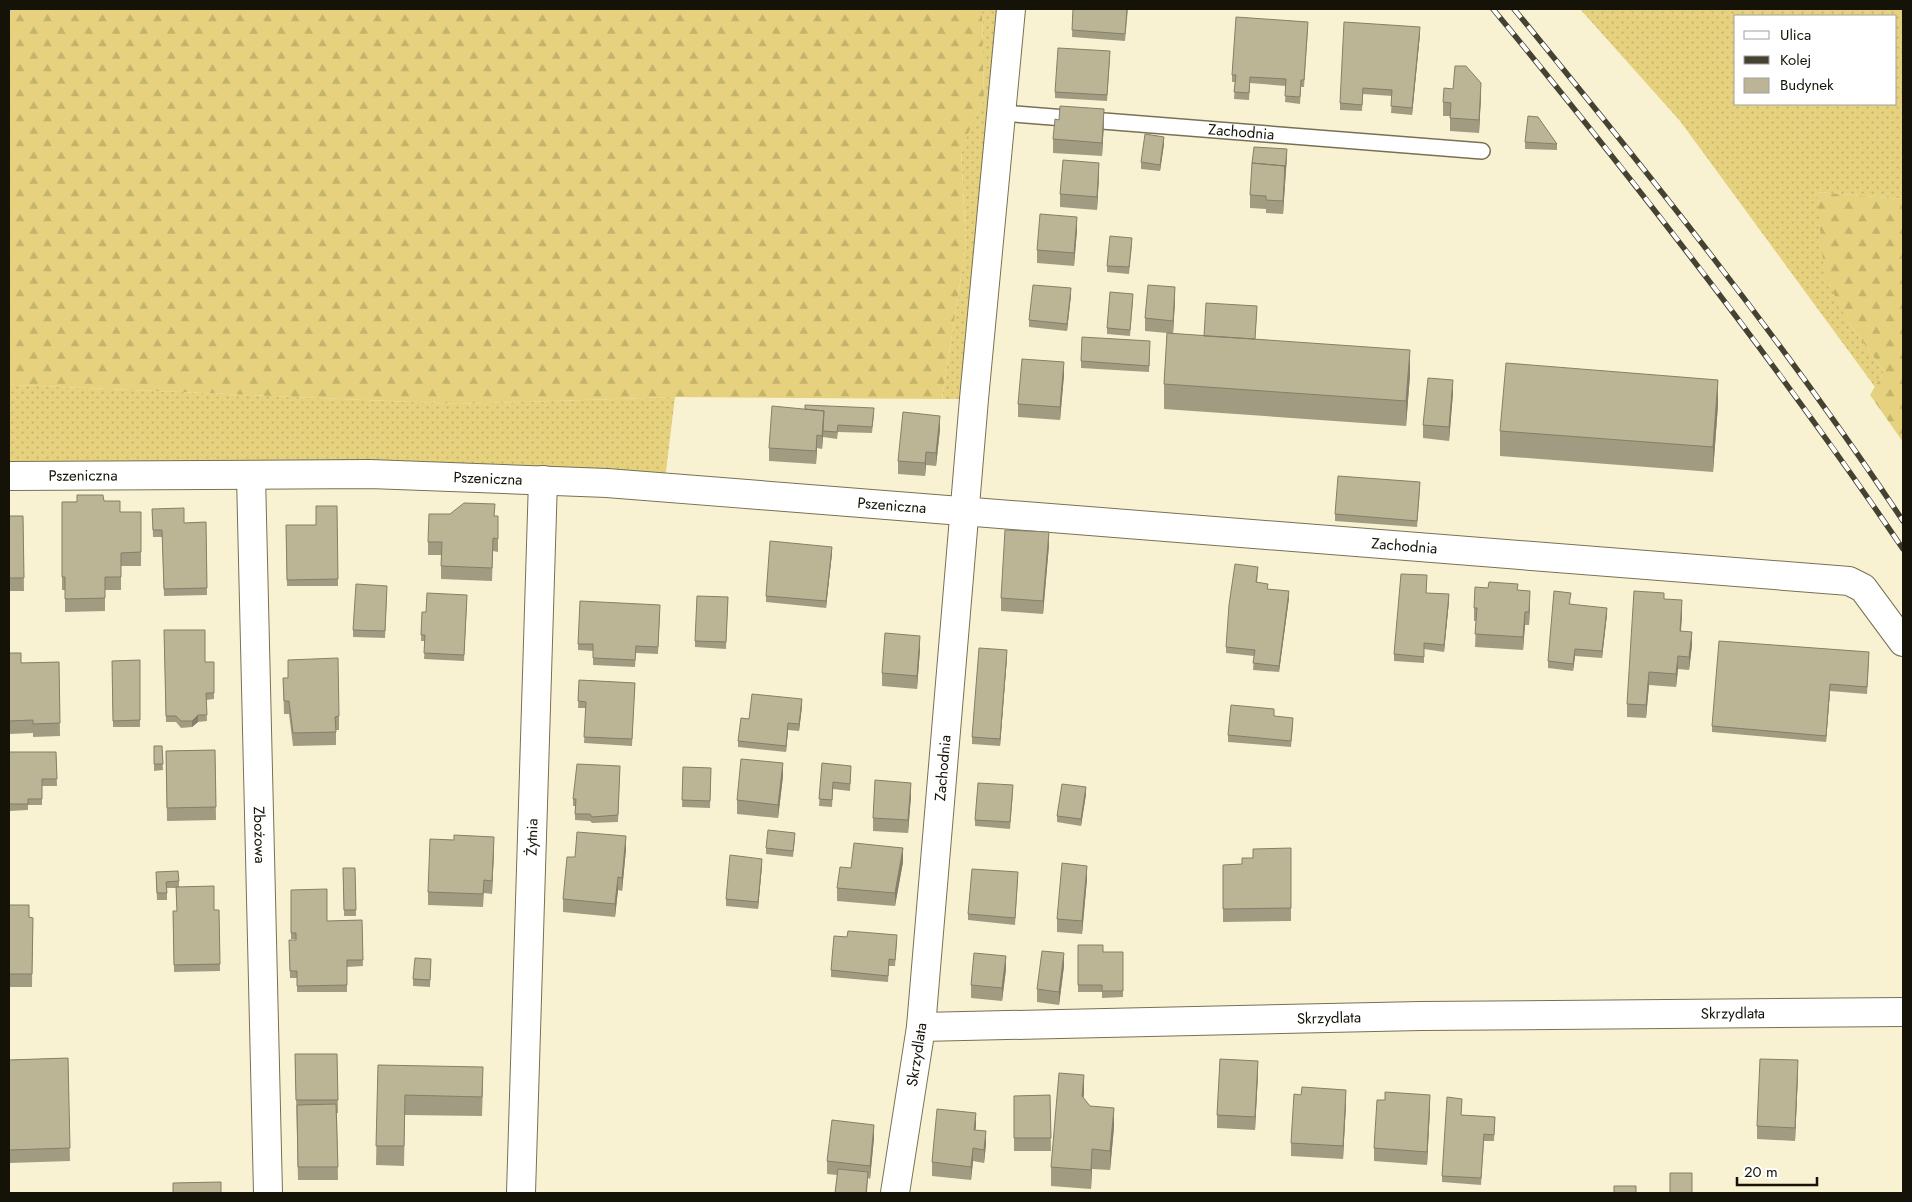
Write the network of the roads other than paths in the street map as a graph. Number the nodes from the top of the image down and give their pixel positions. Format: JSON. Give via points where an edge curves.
{"nodes":[{"id":1,"x":1011,"y":9,"type":"edge"},
{"id":2,"x":1002,"y":113,"type":"junction"},
{"id":3,"x":1482,"y":151,"type":"dead end"},
{"id":4,"x":9,"y":476,"type":"edge"},
{"id":5,"x":251,"y":476,"type":"junction"},
{"id":6,"x":542,"y":480,"type":"junction"},
{"id":7,"x":965,"y":511,"type":"junction"},
{"id":8,"x":1903,"y":642,"type":"edge"},
{"id":9,"x":1903,"y":1012,"type":"edge"},
{"id":10,"x":921,"y":1027,"type":"junction"},
{"id":11,"x":268,"y":1193,"type":"edge"},
{"id":12,"x":521,"y":1193,"type":"edge"},
{"id":13,"x":895,"y":1193,"type":"edge"}],
"edges":[{"from":1,"to":2,"type":"street","name":"Zachodnia"},
{"from":2,"to":3,"type":"lane","name":"Zachodnia"},
{"from":2,"to":7,"type":"street","name":"Zachodnia"},
{"from":4,"to":5,"type":"street","name":"Pszeniczna"},
{"from":5,"to":6,"type":"street","name":"Pszeniczna","via":[[370,474]]},
{"from":5,"to":11,"type":"street","name":"Zbożowa"},
{"from":6,"to":7,"type":"street","name":"Pszeniczna"},
{"from":6,"to":12,"type":"street","name":"Żytnia"},
{"from":7,"to":8,"type":"street","name":"Zachodnia","via":[[1843,580],[1863,588]]},
{"from":7,"to":10,"type":"street","name":"Zachodnia"},
{"from":9,"to":10,"type":"street","name":"Skrzydlata","via":[[1412,1016]]},
{"from":10,"to":13,"type":"street","name":"Skrzydlata"}]}
